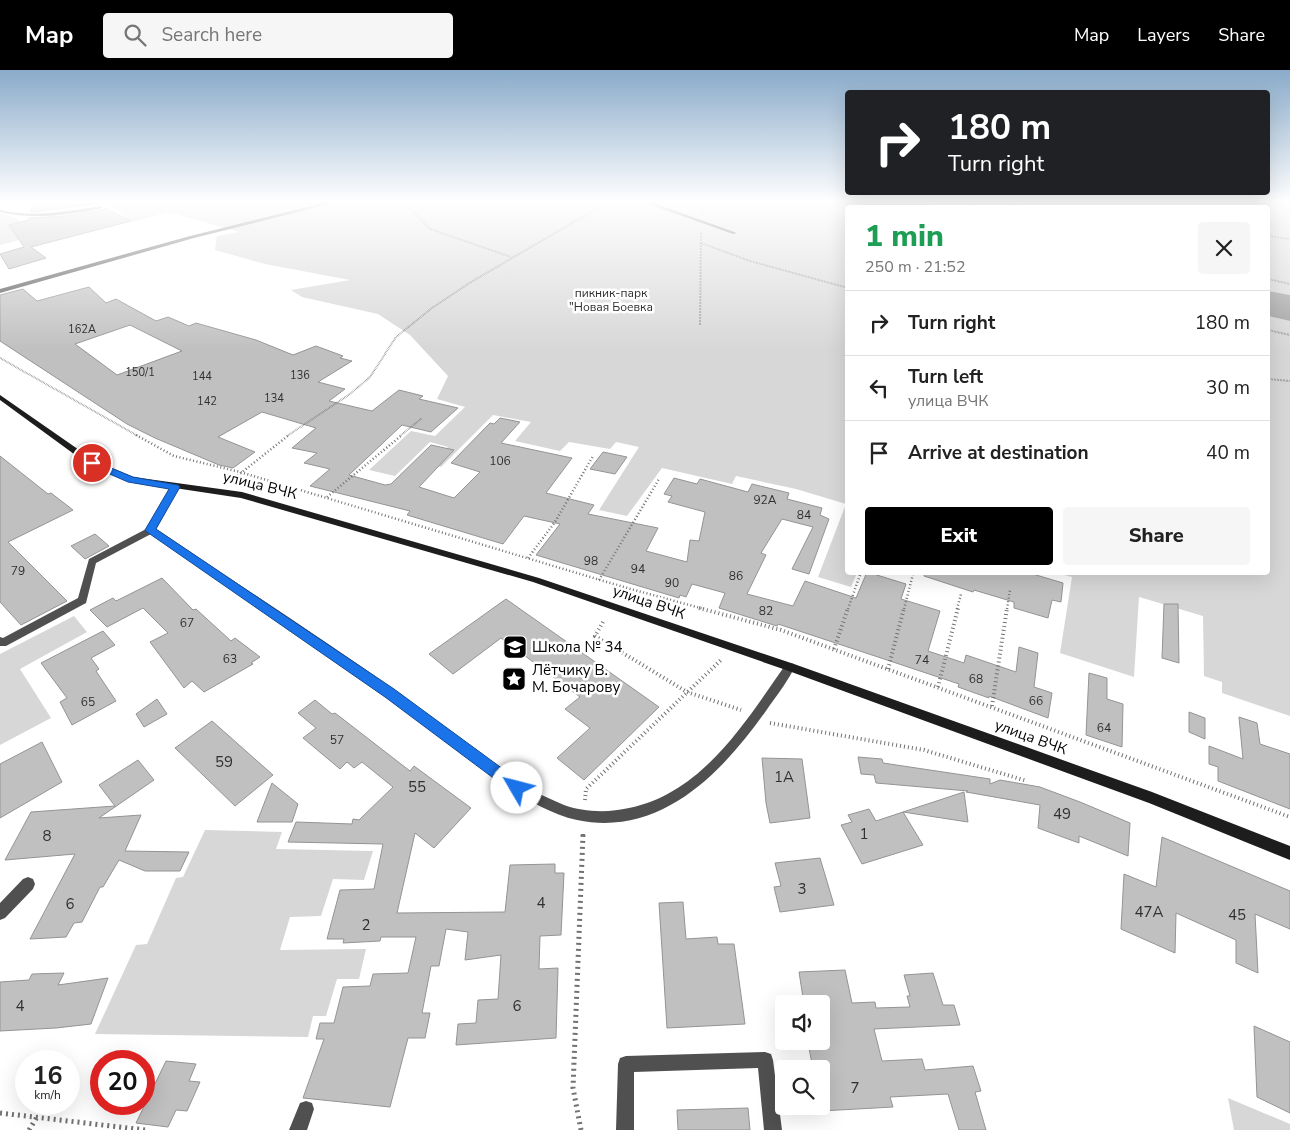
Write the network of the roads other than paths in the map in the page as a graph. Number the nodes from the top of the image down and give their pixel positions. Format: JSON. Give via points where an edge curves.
{"nodes":[{"id":1,"x":144,"y":250,"type":"edge"},
{"id":2,"x":0,"y":291,"type":"edge"},
{"id":3,"x":0,"y":397,"type":"edge"},
{"id":4,"x":175,"y":487,"type":"junction"},
{"id":5,"x":151,"y":530,"type":"junction"},
{"id":6,"x":0,"y":641,"type":"edge"},
{"id":7,"x":790,"y":668,"type":"junction"},
{"id":8,"x":1290,"y":853,"type":"edge"},
{"id":9,"x":28,"y":884,"type":"dead end"},
{"id":10,"x":0,"y":913,"type":"edge"},
{"id":11,"x":306,"y":1109,"type":"dead end"},
{"id":12,"x":298,"y":1130,"type":"edge"},
{"id":13,"x":625,"y":1130,"type":"edge"},
{"id":14,"x":773,"y":1130,"type":"edge"}],
"edges":[{"from":1,"to":2,"type":"lane"},
{"from":3,"to":4,"type":"main road","name":"улица ВЧК","via":[[92,463],[131,480]]},
{"from":4,"to":5,"type":"lane"},
{"from":4,"to":7,"type":"main road","name":"улица ВЧК","via":[[242,495],[536,580]]},
{"from":5,"to":6,"type":"lane","via":[[92,561],[82,600],[2,643]]},
{"from":5,"to":7,"type":"lane","via":[[390,693],[517,788],[559,809],[583,816],[612,817],[647,809],[700,781],[740,738]]},
{"from":7,"to":8,"type":"main road","name":"улица ВЧК","via":[[1152,798]]},
{"from":9,"to":10,"type":"lane"},
{"from":11,"to":12,"type":"lane"},
{"from":13,"to":14,"type":"lane","via":[[626,1064],[764,1060]]}]}
